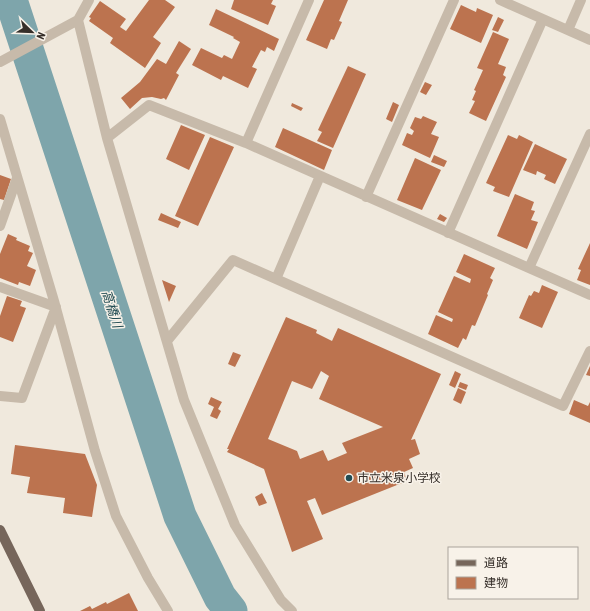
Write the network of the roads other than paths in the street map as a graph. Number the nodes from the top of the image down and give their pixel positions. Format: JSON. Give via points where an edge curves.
{"nodes":[{"id":1,"x":89,"y":0,"type":"edge"},
{"id":2,"x":310,"y":0,"type":"edge"},
{"id":3,"x":454,"y":0,"type":"edge"},
{"id":4,"x":500,"y":0,"type":"edge"},
{"id":5,"x":581,"y":0,"type":"edge"},
{"id":6,"x":543,"y":19,"type":"junction"},
{"id":7,"x":78,"y":20,"type":"junction"},
{"id":8,"x":568,"y":30,"type":"junction"},
{"id":9,"x":590,"y":40,"type":"edge"},
{"id":10,"x":0,"y":62,"type":"edge"},
{"id":11,"x":0,"y":119,"type":"edge"},
{"id":12,"x":590,"y":134,"type":"edge"},
{"id":13,"x":107,"y":138,"type":"junction"},
{"id":14,"x":246,"y":143,"type":"junction"},
{"id":15,"x":320,"y":176,"type":"junction"},
{"id":16,"x":18,"y":178,"type":"junction"},
{"id":17,"x":366,"y":197,"type":"junction"},
{"id":18,"x":0,"y":226,"type":"edge"},
{"id":19,"x":448,"y":232,"type":"junction"},
{"id":20,"x":529,"y":268,"type":"junction"},
{"id":21,"x":276,"y":279,"type":"junction"},
{"id":22,"x":0,"y":287,"type":"edge"},
{"id":23,"x":590,"y":295,"type":"edge"},
{"id":24,"x":56,"y":307,"type":"junction"},
{"id":25,"x":167,"y":341,"type":"junction"},
{"id":26,"x":590,"y":351,"type":"edge"},
{"id":27,"x":0,"y":396,"type":"edge"},
{"id":28,"x":0,"y":530,"type":"edge"},
{"id":29,"x":40,"y":611,"type":"edge"},
{"id":30,"x":168,"y":611,"type":"edge"},
{"id":31,"x":292,"y":611,"type":"edge"}],
"edges":[{"from":1,"to":7,"type":"street"},
{"from":2,"to":14,"type":"street"},
{"from":3,"to":17,"type":"street"},
{"from":4,"to":6,"type":"street"},
{"from":5,"to":8,"type":"street"},
{"from":6,"to":8,"type":"street"},
{"from":6,"to":19,"type":"street"},
{"from":7,"to":10,"type":"street"},
{"from":7,"to":13,"type":"street"},
{"from":8,"to":9,"type":"street"},
{"from":11,"to":16,"type":"street"},
{"from":12,"to":20,"type":"street"},
{"from":13,"to":14,"type":"street","via":[[149,105]]},
{"from":13,"to":25,"type":"street"},
{"from":14,"to":15,"type":"street"},
{"from":15,"to":17,"type":"street"},
{"from":15,"to":21,"type":"street"},
{"from":16,"to":18,"type":"street"},
{"from":16,"to":24,"type":"street"},
{"from":17,"to":19,"type":"street"},
{"from":19,"to":20,"type":"street"},
{"from":20,"to":23,"type":"street"},
{"from":21,"to":25,"type":"street","via":[[233,260]]},
{"from":21,"to":26,"type":"street","via":[[563,406]]},
{"from":22,"to":24,"type":"street"},
{"from":24,"to":27,"type":"street","via":[[22,398]]},
{"from":24,"to":30,"type":"street","via":[[95,451],[116,516]]},
{"from":25,"to":31,"type":"street","via":[[184,400],[235,525],[281,600]]},
{"from":28,"to":29,"type":"main road"}]}
